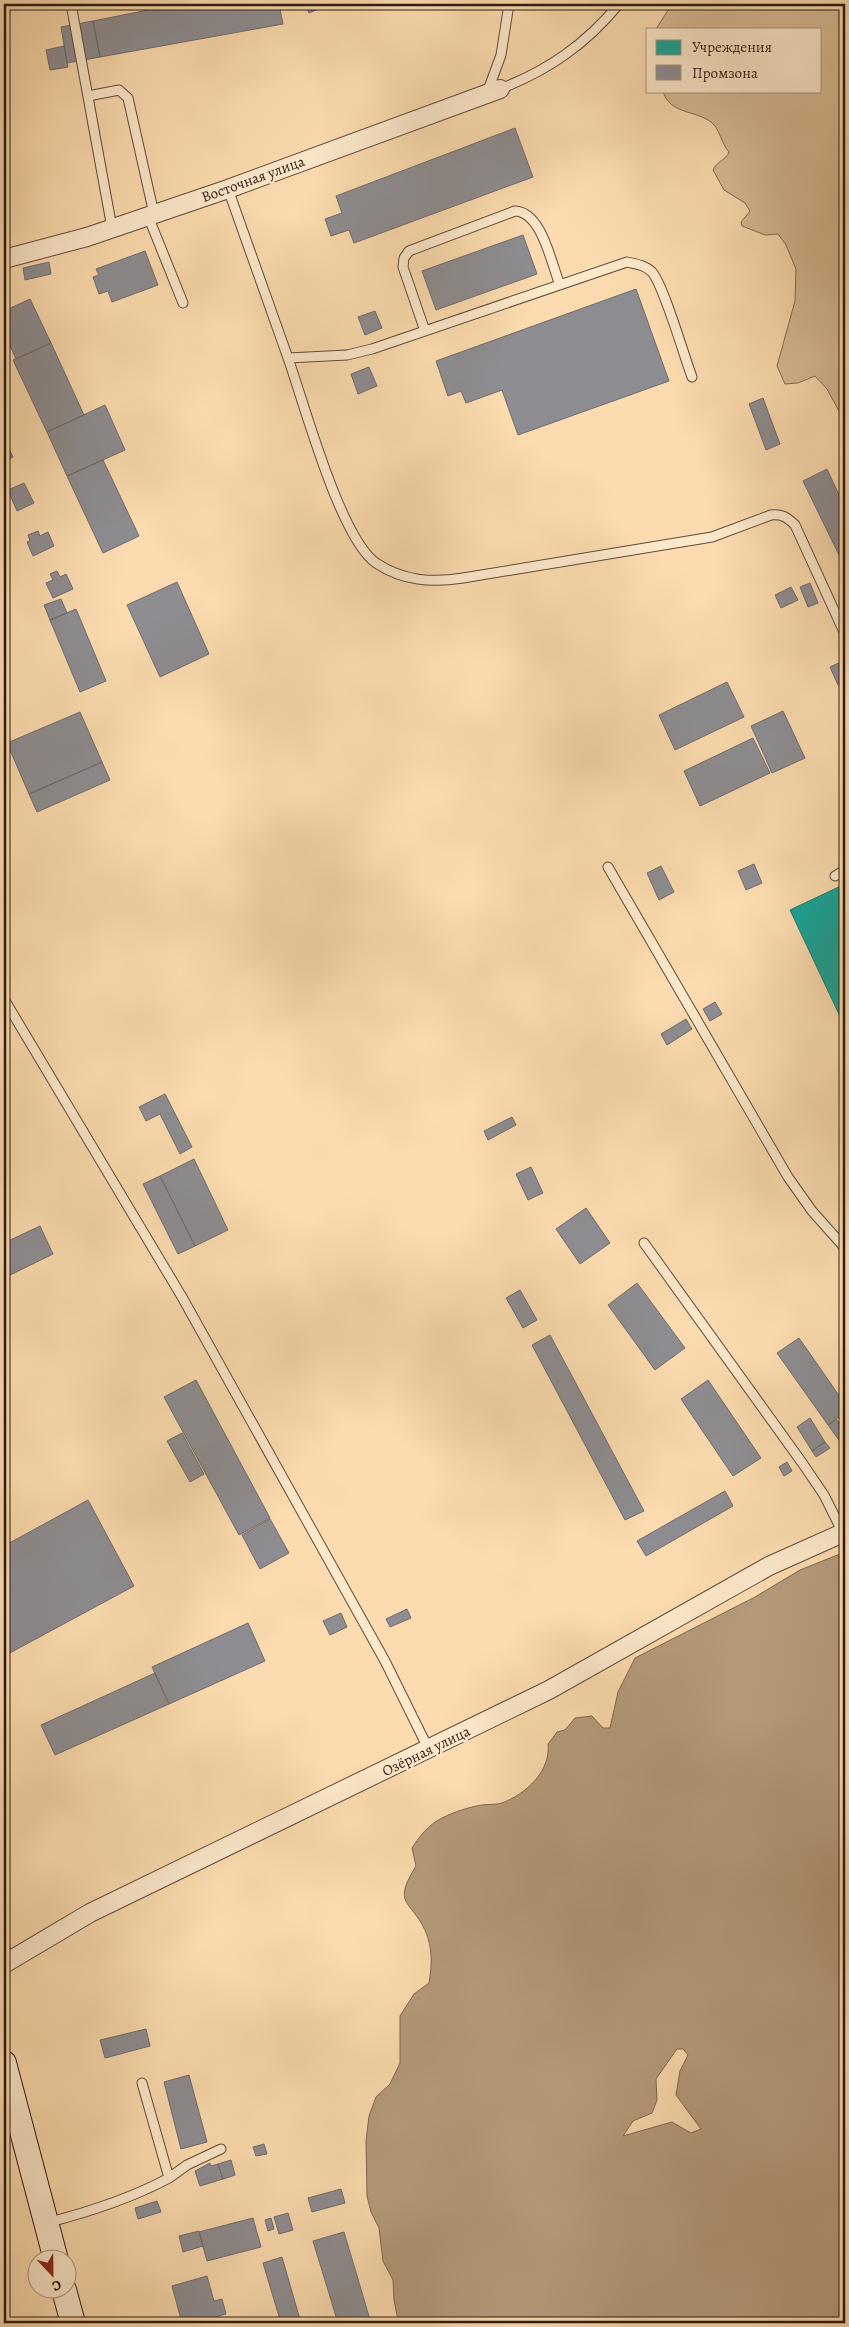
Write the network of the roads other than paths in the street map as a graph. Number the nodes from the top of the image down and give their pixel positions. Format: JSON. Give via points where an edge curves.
{"nodes":[{"id":1,"x":71,"y":4,"type":"edge"},
{"id":2,"x":509,"y":4,"type":"edge"},
{"id":3,"x":619,"y":4,"type":"edge"},
{"id":4,"x":494,"y":91,"type":"junction"},
{"id":5,"x":88,"y":96,"type":"junction"},
{"id":6,"x":228,"y":189,"type":"junction"},
{"id":7,"x":151,"y":215,"type":"junction"},
{"id":8,"x":112,"y":228,"type":"junction"},
{"id":9,"x":4,"y":259,"type":"edge"},
{"id":10,"x":560,"y":285,"type":"junction"},
{"id":11,"x":183,"y":303,"type":"dead end"},
{"id":12,"x":425,"y":331,"type":"junction"},
{"id":13,"x":288,"y":358,"type":"junction"},
{"id":14,"x":692,"y":378,"type":"dead end"},
{"id":15,"x":845,"y":634,"type":"edge"},
{"id":16,"x":608,"y":867,"type":"dead end"},
{"id":17,"x":845,"y":870,"type":"edge"},
{"id":18,"x":835,"y":876,"type":"dead end"},
{"id":19,"x":4,"y":999,"type":"edge"},
{"id":20,"x":644,"y":1243,"type":"dead end"},
{"id":21,"x":845,"y":1248,"type":"edge"},
{"id":22,"x":844,"y":1533,"type":"edge"},
{"id":23,"x":429,"y":1750,"type":"junction"},
{"id":24,"x":4,"y":1964,"type":"edge"},
{"id":25,"x":4,"y":2063,"type":"edge"},
{"id":26,"x":142,"y":2083,"type":"dead end"},
{"id":27,"x":221,"y":2150,"type":"dead end"},
{"id":28,"x":169,"y":2178,"type":"junction"},
{"id":29,"x":46,"y":2222,"type":"junction"},
{"id":30,"x":53,"y":2250,"type":"edge"},
{"id":31,"x":67,"y":2300,"type":"edge"},
{"id":32,"x":73,"y":2323,"type":"edge"}],
"edges":[{"from":1,"to":5,"type":"lane"},
{"from":2,"to":4,"type":"lane"},
{"from":3,"to":4,"type":"lane","via":[[593,33],[561,60],[529,78]]},
{"from":4,"to":6,"type":"street","name":"Восточная улица"},
{"from":5,"to":7,"type":"lane","via":[[119,90],[128,98]]},
{"from":5,"to":8,"type":"lane"},
{"from":6,"to":7,"type":"street","name":"Восточная улица"},
{"from":6,"to":13,"type":"lane"},
{"from":7,"to":8,"type":"street","name":"Восточная улица"},
{"from":7,"to":11,"type":"lane"},
{"from":8,"to":9,"type":"street","name":"Восточная улица"},
{"from":10,"to":12,"type":"lane"},
{"from":10,"to":12,"type":"lane","via":[[537,223],[524,211],[515,211],[409,251],[403,267]]},
{"from":10,"to":14,"type":"lane","via":[[627,262],[652,272]]},
{"from":12,"to":13,"type":"lane","via":[[372,350],[347,355]]},
{"from":13,"to":15,"type":"lane","via":[[349,527],[375,562],[396,574],[414,580],[439,582],[712,537],[780,514],[795,525]]},
{"from":16,"to":21,"type":"lane","via":[[788,1177],[812,1211]]},
{"from":17,"to":18,"type":"lane"},
{"from":19,"to":23,"type":"lane","via":[[182,1297],[385,1661]]},
{"from":20,"to":22,"type":"lane","via":[[804,1464]]},
{"from":22,"to":23,"type":"street","name":"Озёрная улица","via":[[769,1566],[549,1690]]},
{"from":23,"to":24,"type":"street","name":"Озёрная улица","via":[[138,1889],[61,1929]]},
{"from":25,"to":29,"type":"street"},
{"from":26,"to":28,"type":"lane"},
{"from":27,"to":28,"type":"lane","via":[[187,2165]]},
{"from":28,"to":29,"type":"lane","via":[[139,2194]]},
{"from":29,"to":30,"type":"street"},
{"from":31,"to":32,"type":"street"}]}
